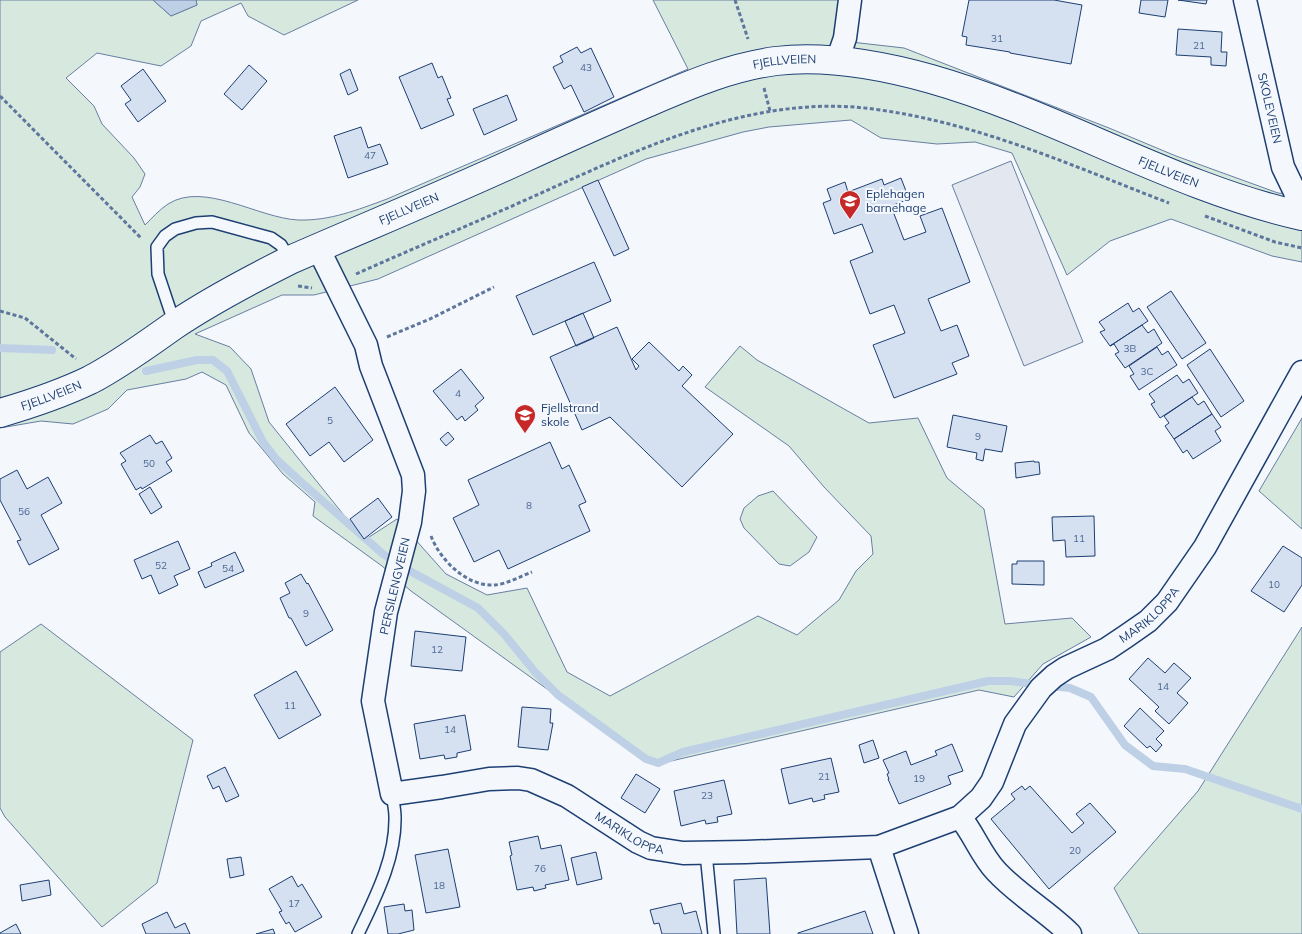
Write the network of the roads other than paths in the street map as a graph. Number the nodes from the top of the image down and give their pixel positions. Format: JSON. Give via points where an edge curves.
{"nodes":[{"id":1,"x":850,"y":0,"type":"edge"},
{"id":2,"x":1245,"y":0,"type":"edge"},
{"id":3,"x":837,"y":61,"type":"junction"},
{"id":4,"x":1301,"y":216,"type":"edge"},
{"id":5,"x":318,"y":248,"type":"junction"},
{"id":6,"x":291,"y":273,"type":"junction"},
{"id":7,"x":175,"y":325,"type":"junction"},
{"id":8,"x":1302,"y":372,"type":"edge"},
{"id":9,"x":0,"y":412,"type":"edge"},
{"id":10,"x":392,"y":794,"type":"junction"},
{"id":11,"x":960,"y":817,"type":"junction"},
{"id":12,"x":879,"y":847,"type":"junction"},
{"id":13,"x":706,"y":853,"type":"junction"},
{"id":14,"x":358,"y":934,"type":"edge"},
{"id":15,"x":714,"y":934,"type":"edge"},
{"id":16,"x":907,"y":934,"type":"edge"},
{"id":17,"x":1070,"y":934,"type":"edge"}],
"edges":[{"from":1,"to":3,"type":"street","via":[[845,38]]},
{"from":2,"to":4,"type":"street","name":"SKOLEVEIEN","via":[[1282,167],[1295,192]]},
{"from":3,"to":4,"type":"main road","name":"FJELLVEIEN","via":[[883,68],[976,93],[1186,180]]},
{"from":3,"to":5,"type":"main road","name":"FJELLVEIEN","via":[[814,58],[776,61],[710,76]]},
{"from":5,"to":6,"type":"main road","name":"FJELLVEIEN"},
{"from":5,"to":10,"type":"street","name":"PERSILENGVEIEN","via":[[366,345],[413,475],[413,502],[386,612],[373,701]]},
{"from":6,"to":7,"type":"main road","name":"FJELLVEIEN","via":[[235,289]]},
{"from":6,"to":7,"type":"lane","via":[[281,245],[271,238],[212,222],[174,229],[157,247],[158,274]]},
{"from":7,"to":9,"type":"main road","name":"FJELLVEIEN","via":[[91,379],[40,401]]},
{"from":8,"to":11,"type":"street","name":"MARIKLOPPA","via":[[1205,547],[1167,602],[1148,621],[1113,645],[1066,668],[1041,688],[1015,724],[992,782],[981,798]]},
{"from":10,"to":13,"type":"street","name":"MARIKLOPPA","via":[[489,779],[531,780],[568,796],[651,848]]},
{"from":10,"to":14,"type":"lane","name":"PERSILENGVEIEN","via":[[395,817],[393,842],[385,872]]},
{"from":11,"to":12,"type":"street","name":"MARIKLOPPA"},
{"from":11,"to":17,"type":"street","via":[[982,853],[1006,882]]},
{"from":12,"to":13,"type":"street","name":"MARIKLOPPA"},
{"from":12,"to":16,"type":"street"},
{"from":13,"to":15,"type":"lane"}]}
